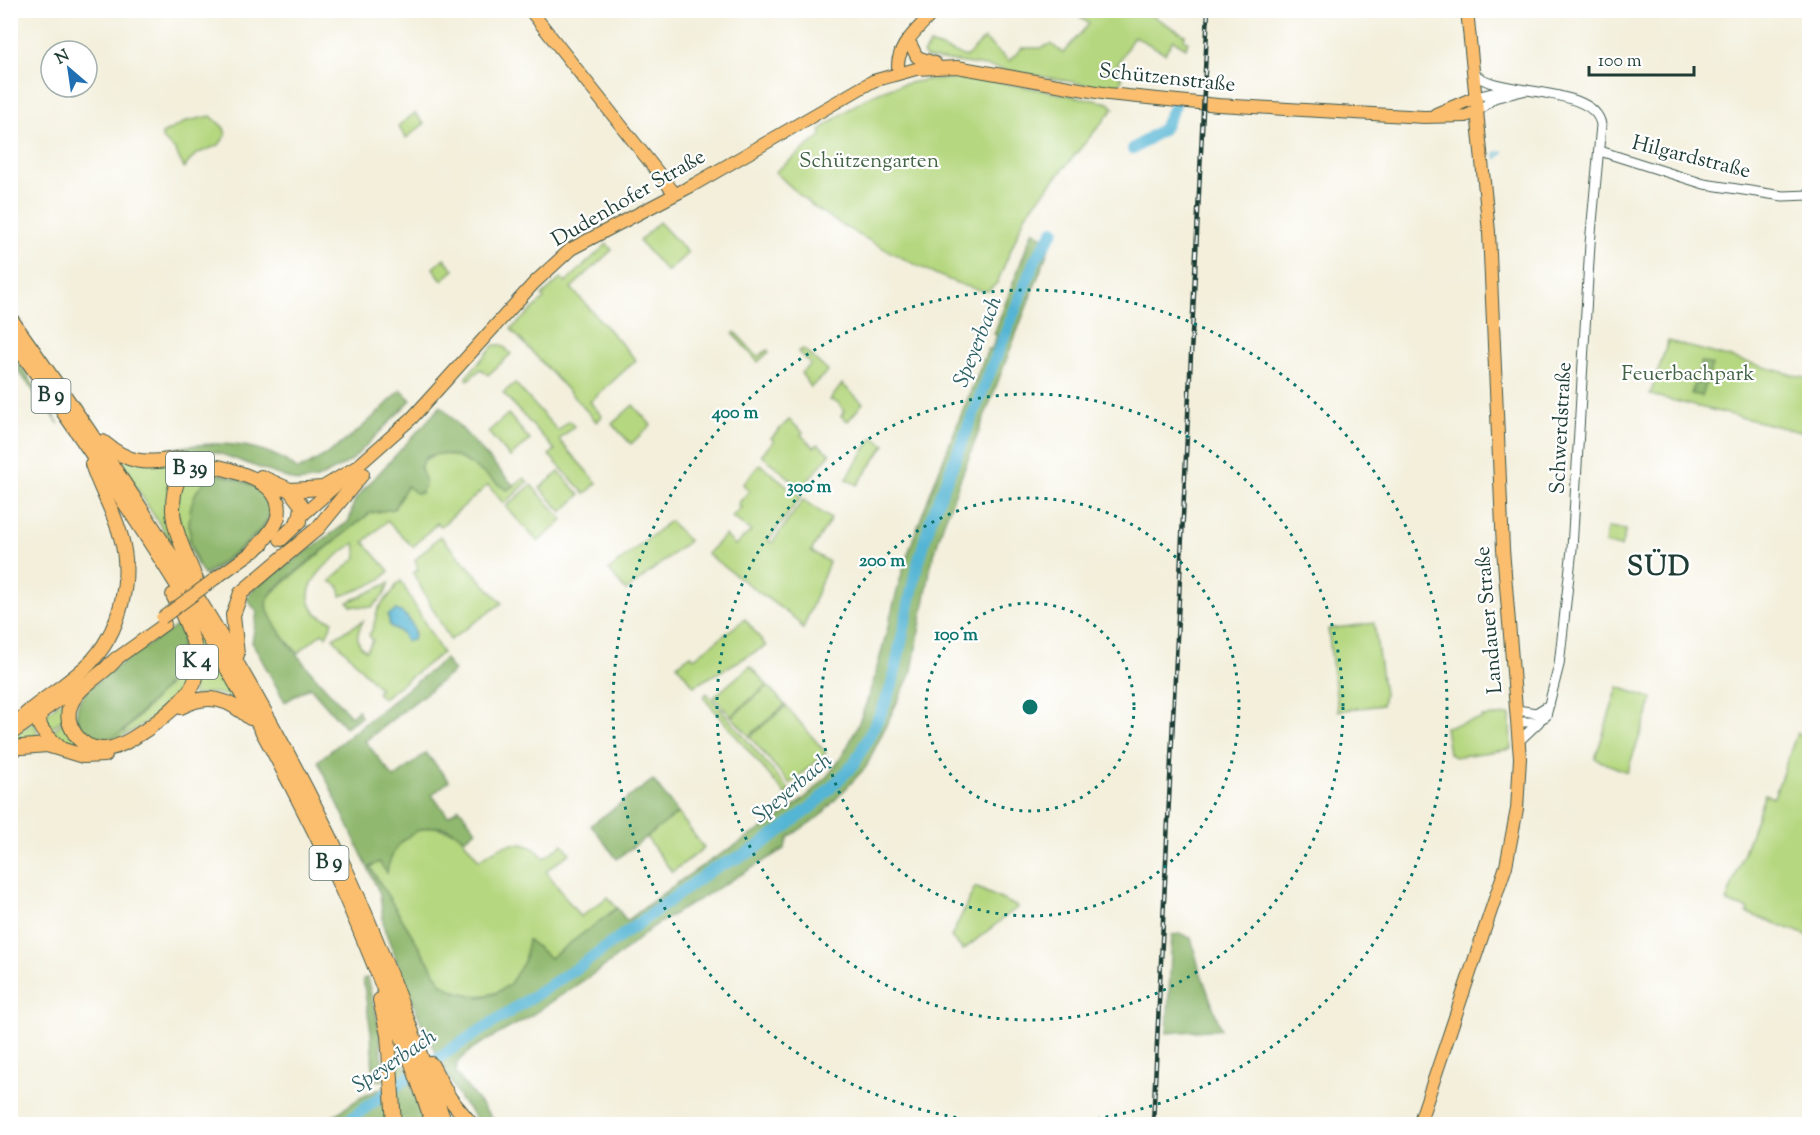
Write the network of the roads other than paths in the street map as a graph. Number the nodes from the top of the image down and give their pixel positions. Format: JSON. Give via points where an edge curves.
{"nodes":[{"id":1,"x":530,"y":10,"type":"edge"},
{"id":2,"x":935,"y":10,"type":"edge"},
{"id":3,"x":1467,"y":10,"type":"edge"},
{"id":4,"x":922,"y":26,"type":"junction"},
{"id":5,"x":911,"y":45,"type":"junction"},
{"id":6,"x":957,"y":67,"type":"junction"},
{"id":7,"x":904,"y":72,"type":"junction"},
{"id":8,"x":1474,"y":73,"type":"junction"},
{"id":9,"x":1516,"y":86,"type":"junction"},
{"id":10,"x":1529,"y":90,"type":"junction"},
{"id":11,"x":1483,"y":99,"type":"junction"},
{"id":12,"x":1454,"y":107,"type":"junction"},
{"id":13,"x":1478,"y":111,"type":"junction"},
{"id":14,"x":1424,"y":117,"type":"junction"},
{"id":15,"x":1600,"y":152,"type":"junction"},
{"id":16,"x":675,"y":194,"type":"junction"},
{"id":17,"x":1809,"y":195,"type":"edge"},
{"id":18,"x":10,"y":318,"type":"edge"},
{"id":19,"x":10,"y":336,"type":"edge"},
{"id":20,"x":92,"y":434,"type":"junction"},
{"id":21,"x":87,"y":447,"type":"junction"},
{"id":22,"x":360,"y":470,"type":"junction"},
{"id":23,"x":290,"y":490,"type":"junction"},
{"id":24,"x":302,"y":515,"type":"junction"},
{"id":25,"x":281,"y":539,"type":"junction"},
{"id":26,"x":150,"y":544,"type":"junction"},
{"id":27,"x":255,"y":550,"type":"junction"},
{"id":28,"x":218,"y":581,"type":"junction"},
{"id":29,"x":209,"y":615,"type":"junction"},
{"id":30,"x":164,"y":621,"type":"junction"},
{"id":31,"x":116,"y":659,"type":"junction"},
{"id":32,"x":238,"y":663,"type":"junction"},
{"id":33,"x":56,"y":694,"type":"joint"},
{"id":34,"x":1549,"y":705,"type":"junction"},
{"id":35,"x":32,"y":715,"type":"junction"},
{"id":36,"x":1518,"y":716,"type":"junction"},
{"id":37,"x":1541,"y":721,"type":"junction"},
{"id":38,"x":10,"y":725,"type":"edge"},
{"id":39,"x":258,"y":725,"type":"junction"},
{"id":40,"x":10,"y":735,"type":"edge"},
{"id":41,"x":1519,"y":741,"type":"junction"},
{"id":42,"x":59,"y":747,"type":"junction"},
{"id":43,"x":10,"y":748,"type":"edge"},
{"id":44,"x":374,"y":965,"type":"junction"},
{"id":45,"x":416,"y":1048,"type":"junction"},
{"id":46,"x":430,"y":1082,"type":"junction"},
{"id":47,"x":394,"y":1125,"type":"edge"},
{"id":48,"x":433,"y":1125,"type":"edge"},
{"id":49,"x":445,"y":1125,"type":"edge"},
{"id":50,"x":471,"y":1125,"type":"edge"},
{"id":51,"x":1419,"y":1125,"type":"edge"}],
"edges":[{"from":1,"to":16,"type":"main road"},
{"from":2,"to":4,"type":"main road"},
{"from":3,"to":8,"type":"main road","name":"Landauer Straße"},
{"from":4,"to":5,"type":"main road"},
{"from":4,"to":7,"type":"main road","via":[[898,60]]},
{"from":5,"to":6,"type":"main road","number":"K 4","via":[[922,60]]},
{"from":5,"to":7,"type":"main road"},
{"from":6,"to":7,"type":"main road","name":"Schützenstraße","number":"K 4"},
{"from":6,"to":14,"type":"main road","name":"Schützenstraße","number":"K 4","via":[[1126,97]]},
{"from":7,"to":16,"type":"main road","name":"Dudenhofer Straße","number":"K 4","via":[[860,88]]},
{"from":8,"to":9,"type":"street","name":"Schwerdstraße","via":[[1483,81]]},
{"from":8,"to":11,"type":"main road","name":"Landauer Straße"},
{"from":8,"to":12,"type":"main road"},
{"from":9,"to":10,"type":"street","name":"Schwerdstraße"},
{"from":9,"to":11,"type":"street"},
{"from":10,"to":11,"type":"street"},
{"from":10,"to":15,"type":"street","name":"Schwerdstraße","via":[[1592,107],[1600,120]]},
{"from":11,"to":12,"type":"main road","name":"Schützenstraße","number":"K 4"},
{"from":11,"to":13,"type":"main road","name":"Landauer Straße"},
{"from":12,"to":14,"type":"main road","name":"Schützenstraße","number":"K 4"},
{"from":13,"to":14,"type":"main road","name":"Schützenstraße","number":"K 4","via":[[1466,116]]},
{"from":13,"to":36,"type":"main road","name":"Landauer Straße","via":[[1489,232],[1503,554]]},
{"from":15,"to":17,"type":"street","name":"Hilgardstraße","via":[[1704,184],[1783,196]]},
{"from":15,"to":34,"type":"street","name":"Schwerdstraße","via":[[1590,244],[1572,549],[1559,665]]},
{"from":16,"to":22,"type":"main road","name":"Dudenhofer Straße","number":"K 4","via":[[571,249],[534,283]]},
{"from":18,"to":20,"type":"highway","number":"B 9"},
{"from":19,"to":21,"type":"highway","number":"B 9"},
{"from":20,"to":23,"type":"highway","number":"B 9","via":[[131,461],[215,458]]},
{"from":20,"to":29,"type":"highway","number":"B 9"},
{"from":21,"to":26,"type":"highway","number":"B 9"},
{"from":21,"to":35,"type":"highway","number":"B 39","via":[[122,539],[126,563],[122,600],[98,654]]},
{"from":22,"to":23,"type":"highway","number":"B 9","via":[[323,488]]},
{"from":22,"to":24,"type":"main road","name":"Dudenhofer Straße","number":"K 4"},
{"from":22,"to":25,"type":"main road","name":"Dudenhofer Straße","number":"K 4"},
{"from":22,"to":32,"type":"highway","number":"K 4","via":[[318,528],[241,593],[233,615]]},
{"from":23,"to":24,"type":"highway","via":[[302,506]]},
{"from":24,"to":25,"type":"highway"},
{"from":24,"to":27,"type":"main road","name":"Dudenhofer Straße","number":"K 4"},
{"from":25,"to":28,"type":"main road","number":"B 39"},
{"from":26,"to":31,"type":"highway","number":"K 4","via":[[192,640],[197,667],[195,684],[176,706],[135,735],[113,748],[96,748],[82,742],[71,727],[69,706]]},
{"from":26,"to":39,"type":"highway","number":"B 9","via":[[212,642]]},
{"from":27,"to":28,"type":"main road","number":"B 39"},
{"from":27,"to":29,"type":"highway","number":"B 39","via":[[274,528],[278,514],[278,502],[271,490],[260,481],[214,464],[194,466],[181,476],[174,489],[172,510]]},
{"from":28,"to":30,"type":"main road","number":"B 39","bridge":true},
{"from":29,"to":32,"type":"highway","number":"B 9"},
{"from":30,"to":31,"type":"main road","number":"B 39"},
{"from":30,"to":33,"type":"main road","number":"B 39"},
{"from":31,"to":35,"type":"main road","number":"B 39"},
{"from":32,"to":45,"type":"highway","number":"B 9","via":[[332,841],[403,1004]]},
{"from":33,"to":35,"type":"highway","number":"B 39"},
{"from":34,"to":36,"type":"street","via":[[1536,713]]},
{"from":34,"to":37,"type":"street","name":"Schwerdstraße"},
{"from":35,"to":38,"type":"main road","number":"B 39"},
{"from":35,"to":40,"type":"main road","number":"B 39"},
{"from":35,"to":42,"type":"highway"},
{"from":36,"to":37,"type":"street"},
{"from":36,"to":41,"type":"main road","name":"Landauer Straße"},
{"from":37,"to":41,"type":"street","name":"Schwerdstraße"},
{"from":39,"to":42,"type":"highway","via":[[229,702],[210,697],[181,708],[114,753],[90,756]]},
{"from":39,"to":44,"type":"highway","number":"B 9","via":[[321,846]]},
{"from":41,"to":51,"type":"main road","name":"Landauer Straße","via":[[1517,809],[1506,866]]},
{"from":42,"to":43,"type":"highway","via":[[39,744]]},
{"from":44,"to":45,"type":"highway","number":"B 9"},
{"from":44,"to":47,"type":"highway","via":[[388,1035]]},
{"from":45,"to":46,"type":"highway"},
{"from":45,"to":46,"type":"highway","number":"B 9"},
{"from":46,"to":48,"type":"highway","number":"B 9"},
{"from":46,"to":49,"type":"highway","number":"B 9"},
{"from":46,"to":50,"type":"highway"}]}
